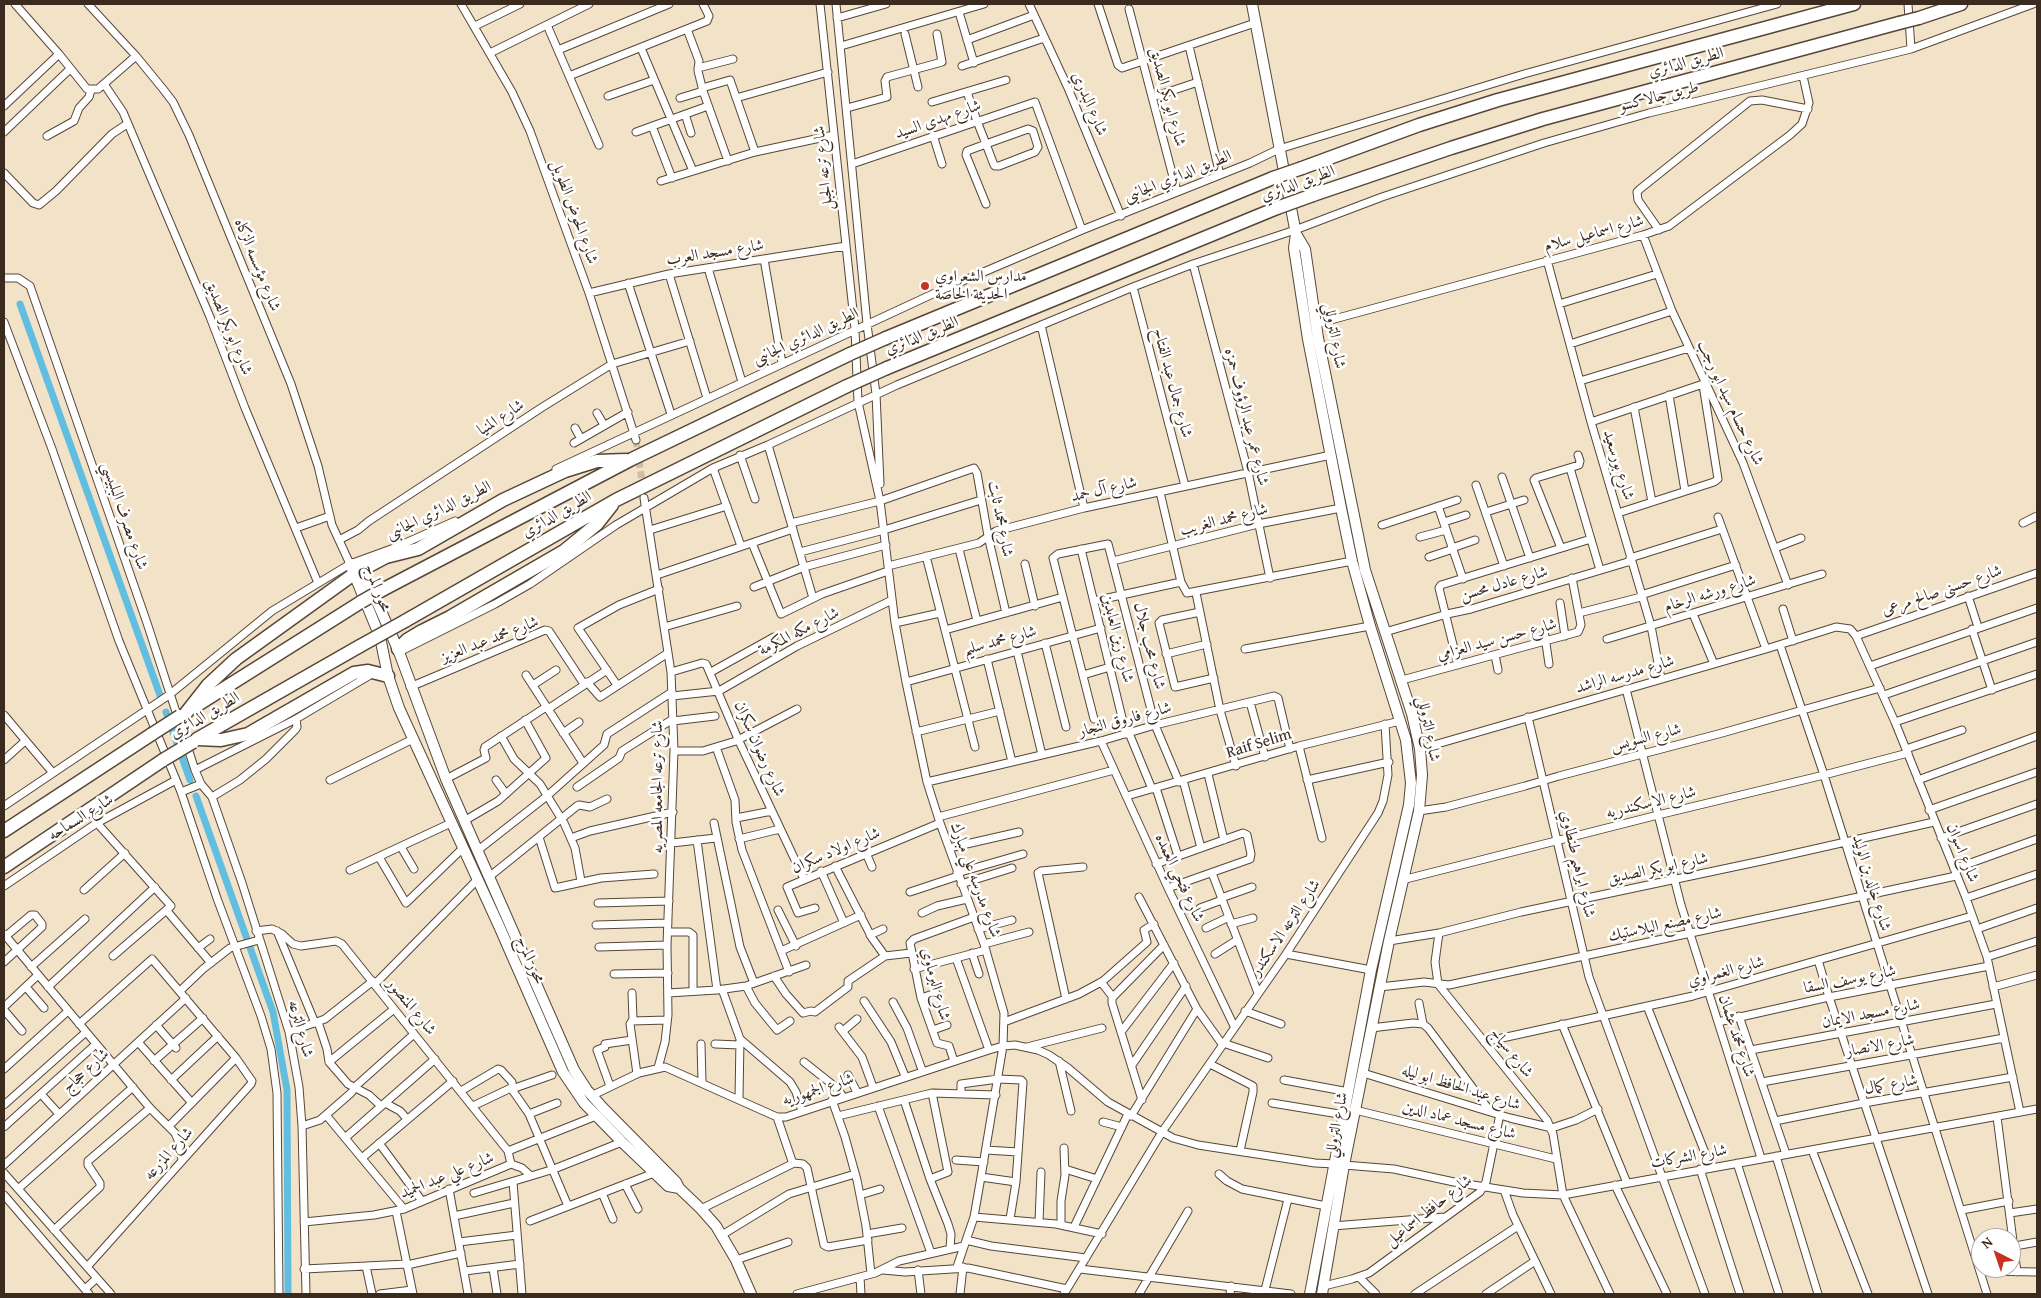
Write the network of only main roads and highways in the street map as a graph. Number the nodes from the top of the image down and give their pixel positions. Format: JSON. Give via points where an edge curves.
{"nodes":[{"id":1,"x":1854,"y":4,"type":"edge"},
{"id":2,"x":1960,"y":4,"type":"edge"},
{"id":3,"x":632,"y":459,"type":"junction"},
{"id":4,"x":616,"y":500,"type":"junction"},
{"id":5,"x":398,"y":650,"type":"road end"},
{"id":6,"x":382,"y":674,"type":"road end"},
{"id":7,"x":183,"y":714,"type":"junction"},
{"id":8,"x":195,"y":740,"type":"junction"},
{"id":9,"x":4,"y":831,"type":"edge"},
{"id":10,"x":4,"y":867,"type":"edge"}],
"edges":[{"from":1,"to":3,"type":"highway","name":"الطريق الدائري","bridge":true,"via":[[1498,100],[1273,178],[886,338]]},
{"from":2,"to":4,"type":"highway","name":"الطريق الدائري","bridge":true,"via":[[1543,120],[1450,148],[1277,208],[887,368]]},
{"from":3,"to":7,"type":"highway","name":"الطريق الدائري","bridge":true,"via":[[382,590]]},
{"from":3,"to":7,"type":"highway","via":[[596,461],[566,471],[503,500],[418,549],[356,569],[236,660]]},
{"from":4,"to":5,"type":"highway","via":[[597,524],[564,551],[422,631]]},
{"from":4,"to":8,"type":"highway","name":"الطريق الدائري","bridge":true},
{"from":6,"to":8,"type":"highway","via":[[361,672],[347,676],[248,734],[221,740]]},
{"from":7,"to":9,"type":"highway","name":"الطريق الدائري","bridge":true},
{"from":8,"to":10,"type":"highway","name":"الطريق الدائري","bridge":true}]}
